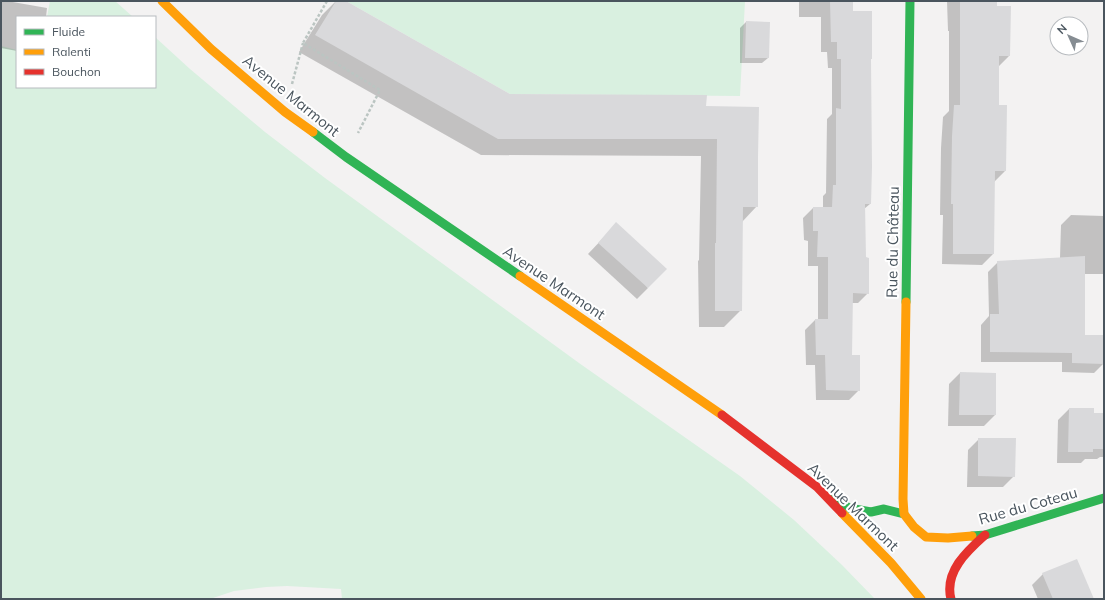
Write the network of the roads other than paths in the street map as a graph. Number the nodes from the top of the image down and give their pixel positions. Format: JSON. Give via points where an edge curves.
{"nodes":[{"id":1,"x":162,"y":1,"type":"edge"},
{"id":2,"x":910,"y":1,"type":"edge"},
{"id":3,"x":816,"y":487,"type":"junction"},
{"id":4,"x":1104,"y":498,"type":"edge"},
{"id":5,"x":904,"y":514,"type":"junction"},
{"id":6,"x":985,"y":535,"type":"junction"},
{"id":7,"x":921,"y":599,"type":"edge"},
{"id":8,"x":951,"y":599,"type":"edge"}],
"edges":[{"from":1,"to":3,"type":"main road","name":"Avenue Marmont","via":[[211,49],[285,112],[346,157],[726,418]]},
{"from":2,"to":5,"type":"main road","name":"Rue du Château"},
{"from":3,"to":5,"type":"main road","via":[[849,508],[871,512],[884,509]]},
{"from":3,"to":7,"type":"main road","name":"Avenue Marmont","via":[[891,563]]},
{"from":4,"to":6,"type":"main road","name":"Rue du Coteau"},
{"from":5,"to":6,"type":"main road","name":"Rue du Coteau","via":[[926,537]]},
{"from":6,"to":8,"type":"main road","via":[[960,559],[952,575],[949,594]]}]}
